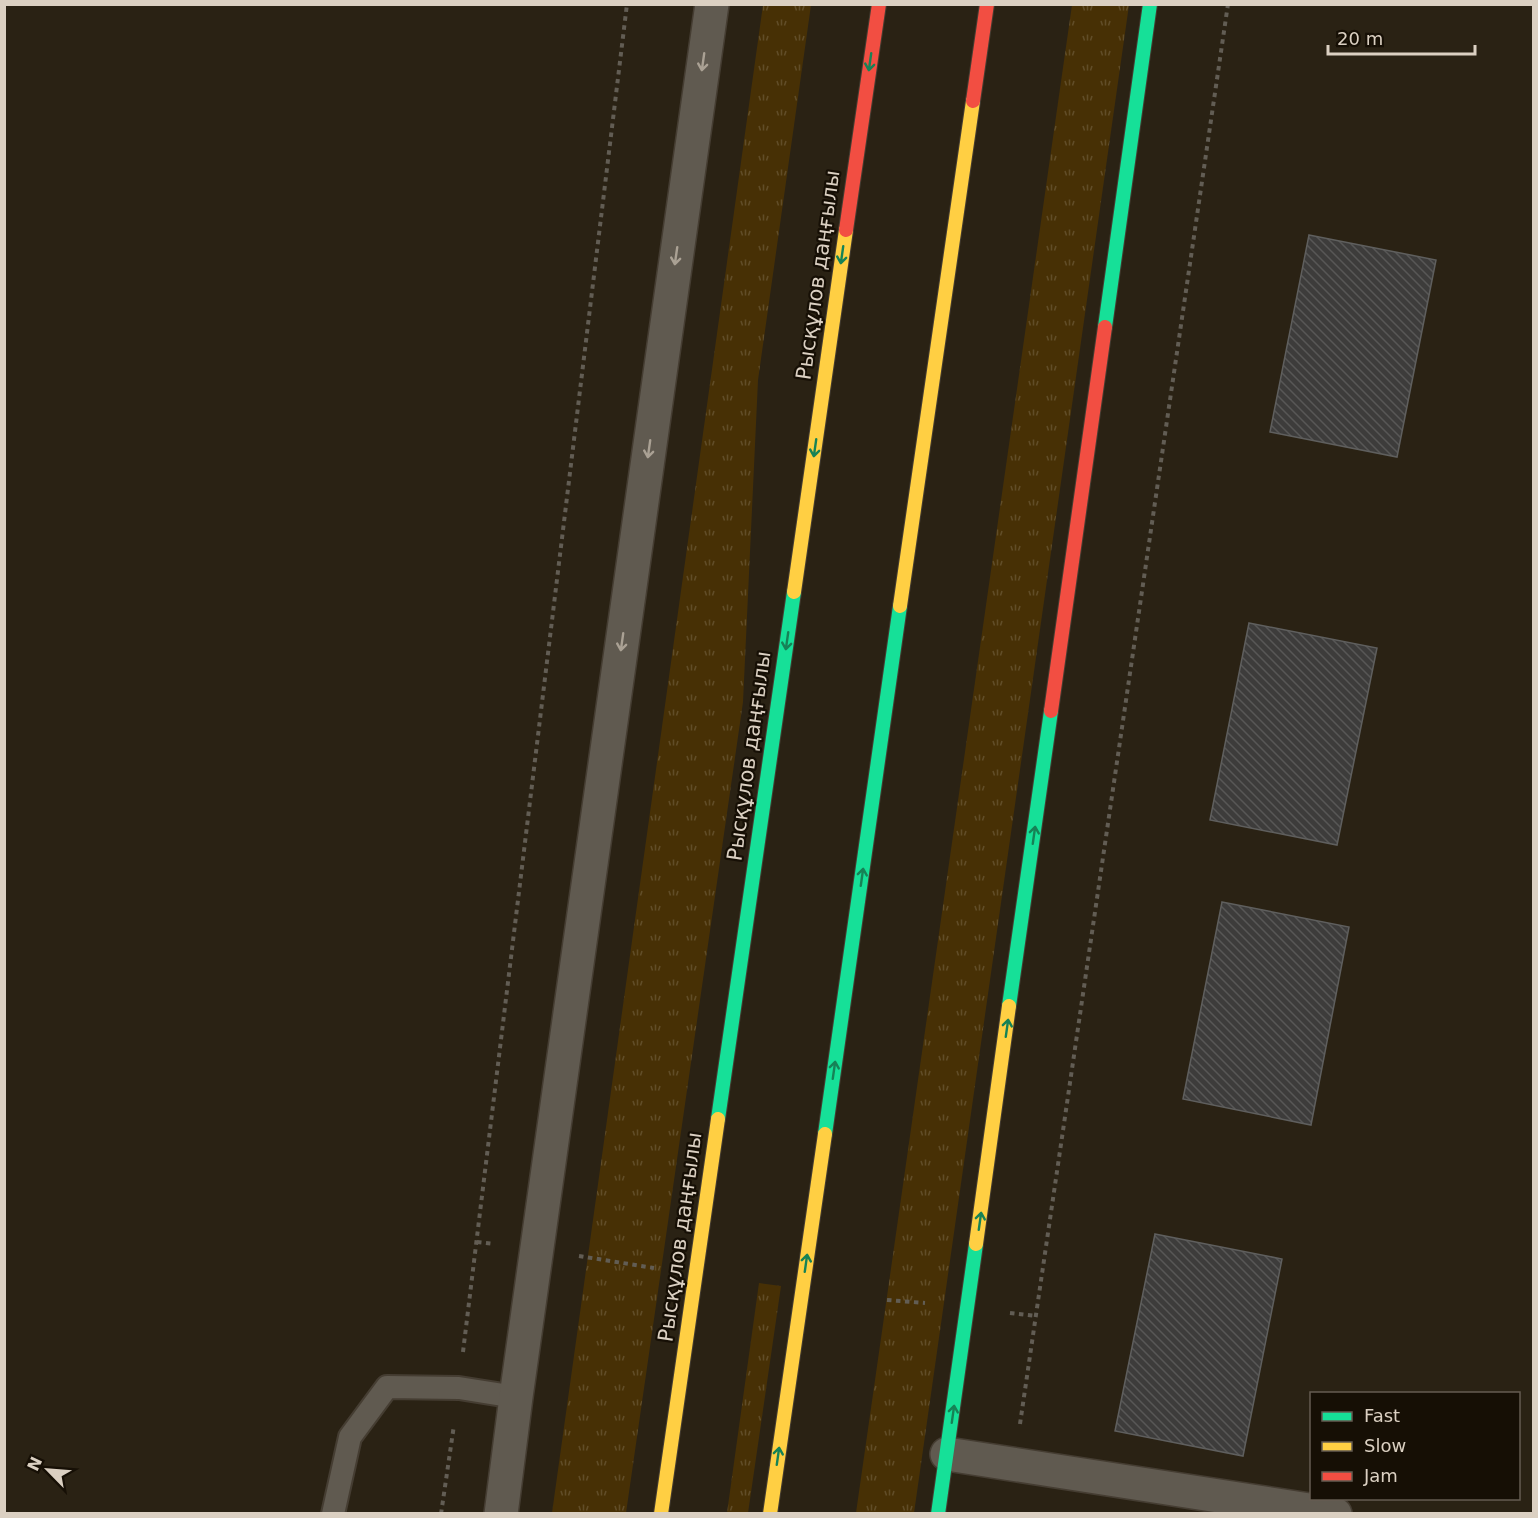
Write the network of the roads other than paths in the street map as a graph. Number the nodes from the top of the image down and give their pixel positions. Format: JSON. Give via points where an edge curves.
{"nodes":[{"id":1,"x":712,"y":4,"type":"edge"},
{"id":2,"x":879,"y":4,"type":"edge"},
{"id":3,"x":987,"y":4,"type":"edge"},
{"id":4,"x":1150,"y":4,"type":"edge"},
{"id":5,"x":516,"y":1397,"type":"junction"},
{"id":6,"x":947,"y":1454,"type":"junction"},
{"id":7,"x":333,"y":1514,"type":"edge"},
{"id":8,"x":501,"y":1514,"type":"edge"},
{"id":9,"x":661,"y":1514,"type":"edge"},
{"id":10,"x":770,"y":1514,"type":"edge"},
{"id":11,"x":938,"y":1514,"type":"edge"},
{"id":12,"x":1335,"y":1514,"type":"edge"}],
"edges":[{"from":1,"to":5,"type":"street","one_way":true},
{"from":2,"to":9,"type":"main road","name":"Рысқұлов даңғылы","one_way":true},
{"from":10,"to":3,"type":"main road","one_way":true},
{"from":6,"to":4,"type":"main road","one_way":true},
{"from":5,"to":7,"type":"lane","via":[[459,1388],[387,1388],[350,1437]]},
{"from":5,"to":8,"type":"street"},
{"from":6,"to":11,"type":"main road"},
{"from":6,"to":12,"type":"street"}]}
